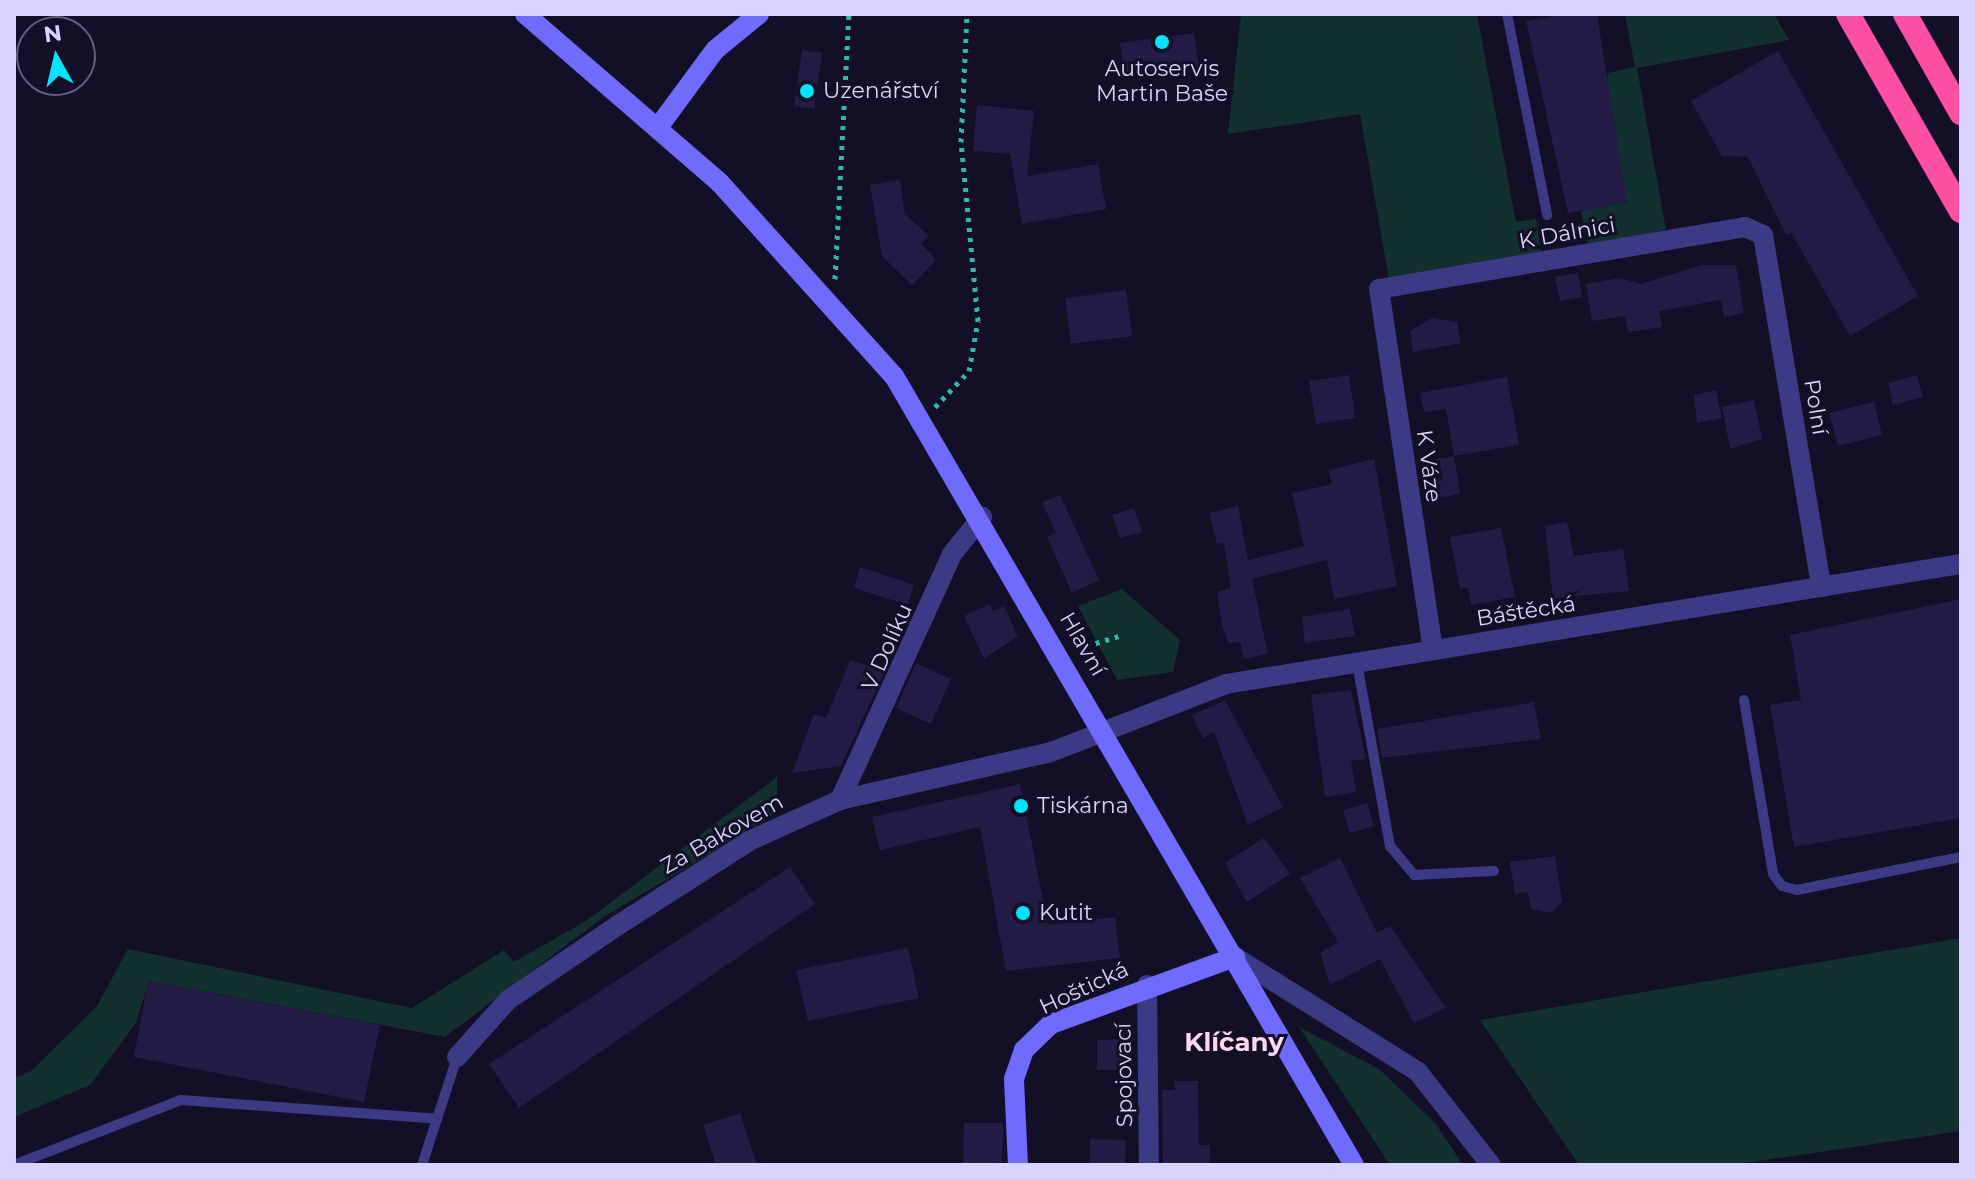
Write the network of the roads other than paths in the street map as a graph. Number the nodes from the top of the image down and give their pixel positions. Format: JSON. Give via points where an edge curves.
{"nodes":[{"id":1,"x":525,"y":14,"type":"edge"},
{"id":2,"x":759,"y":14,"type":"edge"},
{"id":3,"x":1507,"y":14,"type":"edge"},
{"id":4,"x":1848,"y":14,"type":"edge"},
{"id":5,"x":1905,"y":14,"type":"edge"},
{"id":6,"x":1961,"y":113,"type":"edge"},
{"id":7,"x":659,"y":126,"type":"junction"},
{"id":8,"x":1961,"y":211,"type":"edge"},
{"id":9,"x":1547,"y":215,"type":"dead end"},
{"id":10,"x":1763,"y":235,"type":"joint"},
{"id":11,"x":1379,"y":289,"type":"joint"},
{"id":12,"x":982,"y":517,"type":"junction"},
{"id":13,"x":1961,"y":564,"type":"edge"},
{"id":14,"x":1821,"y":587,"type":"junction"},
{"id":15,"x":1433,"y":650,"type":"junction"},
{"id":16,"x":1357,"y":663,"type":"junction"},
{"id":17,"x":1744,"y":700,"type":"dead end"},
{"id":18,"x":1104,"y":730,"type":"junction"},
{"id":19,"x":840,"y":800,"type":"junction"},
{"id":20,"x":1961,"y":857,"type":"edge"},
{"id":21,"x":1494,"y":871,"type":"dead end"},
{"id":22,"x":1235,"y":957,"type":"junction"},
{"id":23,"x":1147,"y":985,"type":"junction"},
{"id":24,"x":457,"y":1057,"type":"joint"},
{"id":25,"x":437,"y":1119,"type":"junction"},
{"id":26,"x":14,"y":1165,"type":"edge"},
{"id":27,"x":422,"y":1165,"type":"edge"},
{"id":28,"x":1018,"y":1165,"type":"edge"},
{"id":29,"x":1149,"y":1165,"type":"edge"},
{"id":30,"x":1354,"y":1165,"type":"edge"},
{"id":31,"x":1491,"y":1165,"type":"edge"}],
"edges":[{"from":1,"to":7,"type":"main road","name":"Hlavní"},
{"from":2,"to":7,"type":"main road","via":[[715,50]]},
{"from":3,"to":9,"type":"lane"},
{"from":4,"to":8,"type":"highway"},
{"from":5,"to":6,"type":"highway"},
{"from":7,"to":12,"type":"main road","name":"Hlavní","via":[[833,304],[922,419]]},
{"from":10,"to":11,"type":"street","name":"K Dálnici","via":[[1745,227]]},
{"from":10,"to":14,"type":"street","name":"Polní"},
{"from":11,"to":15,"type":"street","name":"K Váze"},
{"from":12,"to":18,"type":"main road","name":"Hlavní"},
{"from":12,"to":19,"type":"street","name":"V Dolíku","via":[[952,554]]},
{"from":13,"to":14,"type":"street","name":"Báštěcká"},
{"from":14,"to":15,"type":"street","name":"Báštěcká"},
{"from":15,"to":16,"type":"street","name":"Báštěcká"},
{"from":16,"to":18,"type":"street","name":"Báštěcká","via":[[1226,684]]},
{"from":16,"to":21,"type":"lane","via":[[1390,846],[1414,875]]},
{"from":17,"to":20,"type":"lane","via":[[1773,874],[1782,886],[1797,890]]},
{"from":18,"to":19,"type":"street","name":"Za Bakovem","via":[[1051,752]]},
{"from":18,"to":22,"type":"main road","name":"Hlavní"},
{"from":19,"to":24,"type":"street","name":"Za Bakovem","via":[[751,840],[620,924],[508,1000]]},
{"from":22,"to":23,"type":"main road","name":"Hoštická"},
{"from":22,"to":30,"type":"main road","name":"Hlavní"},
{"from":22,"to":31,"type":"street","via":[[1418,1072]]},
{"from":23,"to":28,"type":"main road","name":"Hoštická","via":[[1051,1024],[1024,1050],[1014,1079]]},
{"from":23,"to":29,"type":"street","name":"Spojovací"},
{"from":24,"to":25,"type":"lane"},
{"from":25,"to":26,"type":"lane","via":[[181,1100]]},
{"from":25,"to":27,"type":"lane"}]}
